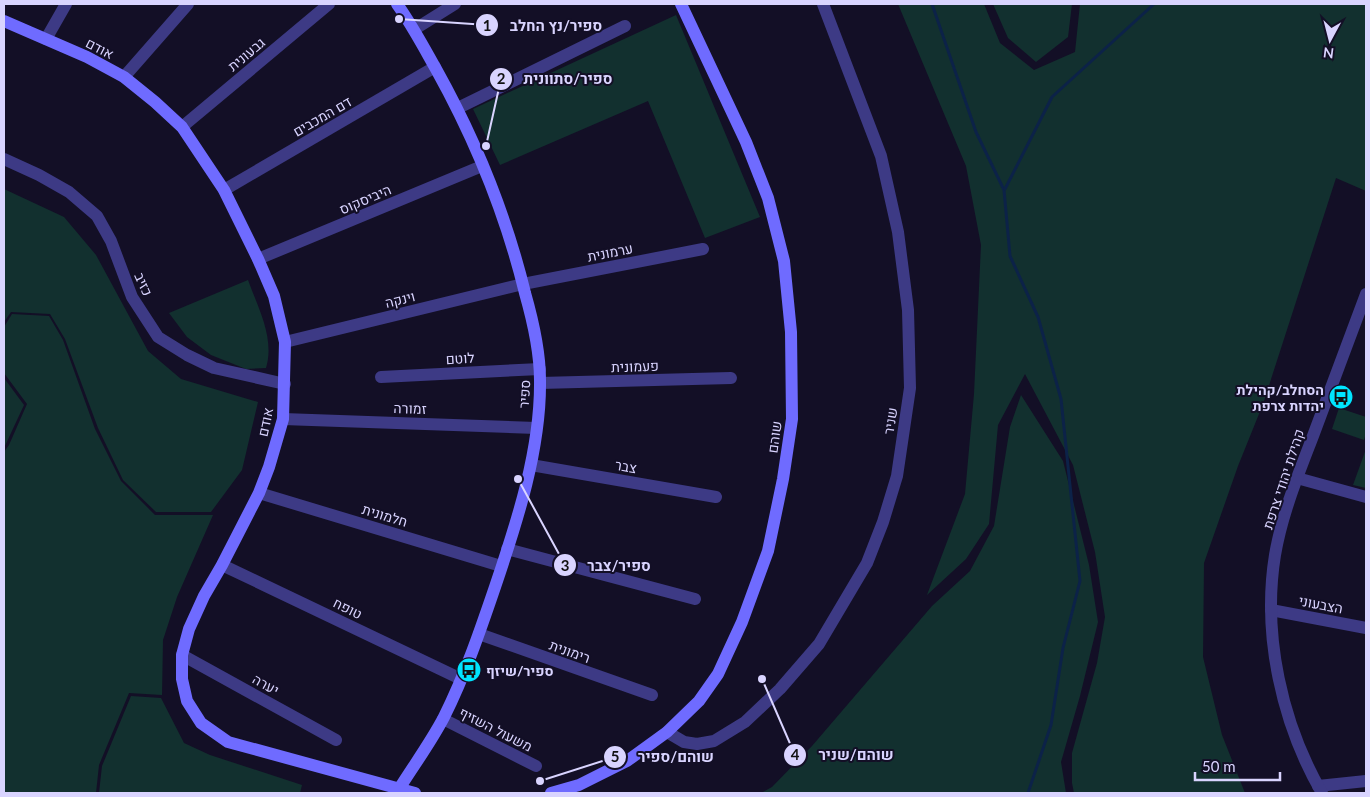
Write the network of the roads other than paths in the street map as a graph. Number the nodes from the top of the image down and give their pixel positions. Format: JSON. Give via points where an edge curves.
{"nodes":[{"id":1,"x":66,"y":4,"type":"edge"},
{"id":2,"x":188,"y":4,"type":"edge"},
{"id":3,"x":329,"y":4,"type":"edge"},
{"id":4,"x":396,"y":4,"type":"edge"},
{"id":5,"x":455,"y":4,"type":"edge"},
{"id":6,"x":681,"y":4,"type":"edge"},
{"id":7,"x":823,"y":4,"type":"edge"},
{"id":8,"x":4,"y":21,"type":"edge"},
{"id":9,"x":624,"y":26,"type":"dead end"},
{"id":10,"x":415,"y":29,"type":"junction"},
{"id":11,"x":46,"y":39,"type":"junction"},
{"id":12,"x":435,"y":67,"type":"junction"},
{"id":13,"x":124,"y":77,"type":"junction"},
{"id":14,"x":458,"y":108,"type":"junction"},
{"id":15,"x":182,"y":127,"type":"junction"},
{"id":16,"x":4,"y":159,"type":"edge"},
{"id":17,"x":482,"y":166,"type":"junction"},
{"id":18,"x":224,"y":190,"type":"junction"},
{"id":19,"x":703,"y":249,"type":"dead end"},
{"id":20,"x":258,"y":259,"type":"junction"},
{"id":21,"x":523,"y":284,"type":"junction"},
{"id":22,"x":1366,"y":294,"type":"edge"},
{"id":23,"x":285,"y":342,"type":"junction"},
{"id":24,"x":540,"y":369,"type":"junction"},
{"id":25,"x":381,"y":377,"type":"dead end"},
{"id":26,"x":731,"y":378,"type":"dead end"},
{"id":27,"x":285,"y":384,"type":"junction"},
{"id":28,"x":540,"y":384,"type":"junction"},
{"id":29,"x":283,"y":419,"type":"junction"},
{"id":30,"x":536,"y":428,"type":"junction"},
{"id":31,"x":531,"y":465,"type":"junction"},
{"id":32,"x":1297,"y":478,"type":"junction"},
{"id":33,"x":259,"y":493,"type":"junction"},
{"id":34,"x":716,"y":497,"type":"dead end"},
{"id":35,"x":1366,"y":497,"type":"edge"},
{"id":36,"x":507,"y":549,"type":"junction"},
{"id":37,"x":222,"y":565,"type":"junction"},
{"id":38,"x":502,"y":566,"type":"junction"},
{"id":39,"x":695,"y":599,"type":"dead end"},
{"id":40,"x":1271,"y":610,"type":"junction"},
{"id":41,"x":1366,"y":628,"type":"edge"},
{"id":42,"x":479,"y":634,"type":"junction"},
{"id":43,"x":182,"y":655,"type":"junction"},
{"id":44,"x":461,"y":679,"type":"junction"},
{"id":45,"x":652,"y":695,"type":"dead end"},
{"id":46,"x":443,"y":718,"type":"junction"},
{"id":47,"x":667,"y":732,"type":"junction"},
{"id":48,"x":336,"y":740,"type":"dead end"},
{"id":49,"x":536,"y":766,"type":"dead end"},
{"id":50,"x":1366,"y":781,"type":"edge"},
{"id":51,"x":399,"y":789,"type":"junction"},
{"id":52,"x":1320,"y":789,"type":"edge"},
{"id":53,"x":415,"y":793,"type":"edge"},
{"id":54,"x":551,"y":793,"type":"edge"}],
"edges":[{"from":1,"to":11,"type":"street"},
{"from":2,"to":13,"type":"street"},
{"from":3,"to":15,"type":"street","name":"גבעונית"},
{"from":4,"to":10,"type":"street","name":"ספיר"},
{"from":5,"to":10,"type":"street"},
{"from":6,"to":47,"type":"street","name":"שוהם","via":[[746,142],[768,198],[784,261],[791,332],[792,419],[768,550],[742,622],[718,674],[699,701]]},
{"from":7,"to":47,"type":"street","name":"שניר","via":[[881,156],[898,232],[908,310],[910,388],[897,476],[867,563],[819,644],[780,689],[745,722],[714,741],[684,742]]},
{"from":8,"to":11,"type":"street","name":"אודם"},
{"from":9,"to":14,"type":"street"},
{"from":10,"to":12,"type":"street","name":"ספיר"},
{"from":11,"to":13,"type":"street","name":"אודם"},
{"from":12,"to":14,"type":"street","name":"ספיר"},
{"from":12,"to":18,"type":"street","name":"דם המכבים"},
{"from":13,"to":15,"type":"street","name":"אודם"},
{"from":14,"to":17,"type":"street","name":"ספיר"},
{"from":15,"to":18,"type":"street","name":"אודם"},
{"from":16,"to":27,"type":"street","name":"כזיב","via":[[70,192],[97,216],[111,241],[132,297],[158,337],[214,368]]},
{"from":17,"to":20,"type":"street","name":"היביסקוס"},
{"from":17,"to":21,"type":"street","name":"ספיר","via":[[514,246]]},
{"from":18,"to":20,"type":"street","name":"אודם"},
{"from":19,"to":21,"type":"street","name":"ערמונית"},
{"from":20,"to":23,"type":"street","name":"אודם","via":[[274,296]]},
{"from":21,"to":23,"type":"street","name":"וינקה"},
{"from":21,"to":24,"type":"street","name":"ספיר"},
{"from":22,"to":32,"type":"street","name":"קהילת יהודי צרפת"},
{"from":23,"to":27,"type":"street","name":"אודם"},
{"from":24,"to":25,"type":"street","name":"לוטם"},
{"from":24,"to":28,"type":"street","name":"ספיר"},
{"from":26,"to":28,"type":"street","name":"פעמונית"},
{"from":27,"to":29,"type":"street","name":"אודם"},
{"from":28,"to":30,"type":"street","name":"ספיר"},
{"from":29,"to":30,"type":"street","name":"זמורה"},
{"from":29,"to":33,"type":"street","name":"אודם"},
{"from":30,"to":31,"type":"street","name":"ספיר"},
{"from":31,"to":34,"type":"street","name":"צבר"},
{"from":31,"to":36,"type":"street","name":"ספיר"},
{"from":32,"to":35,"type":"street"},
{"from":32,"to":40,"type":"street","name":"קהילת יהודי צרפת","via":[[1275,557]]},
{"from":33,"to":37,"type":"street","name":"אודם"},
{"from":33,"to":38,"type":"street","name":"חלמונית"},
{"from":36,"to":38,"type":"street","name":"ספיר"},
{"from":36,"to":39,"type":"street"},
{"from":37,"to":43,"type":"street","name":"אודם","via":[[189,629]]},
{"from":37,"to":44,"type":"street","name":"טופח"},
{"from":38,"to":42,"type":"street","name":"ספיר"},
{"from":40,"to":41,"type":"street","name":"הצבעוני"},
{"from":40,"to":52,"type":"street","name":"קהילת יהודי צרפת","via":[[1276,666],[1290,722]]},
{"from":42,"to":44,"type":"street","name":"ספיר"},
{"from":42,"to":45,"type":"street","name":"רימונית"},
{"from":43,"to":48,"type":"street","name":"יערה"},
{"from":43,"to":51,"type":"street","name":"אודם","via":[[182,680],[187,701],[201,723],[228,742]]},
{"from":44,"to":46,"type":"street","name":"ספיר"},
{"from":46,"to":49,"type":"street","name":"משעול השזיף"},
{"from":46,"to":51,"type":"street","name":"ספיר"},
{"from":47,"to":54,"type":"street","name":"שוהם","via":[[627,762],[580,785]]},
{"from":50,"to":52,"type":"street"},
{"from":51,"to":53,"type":"street"}]}
